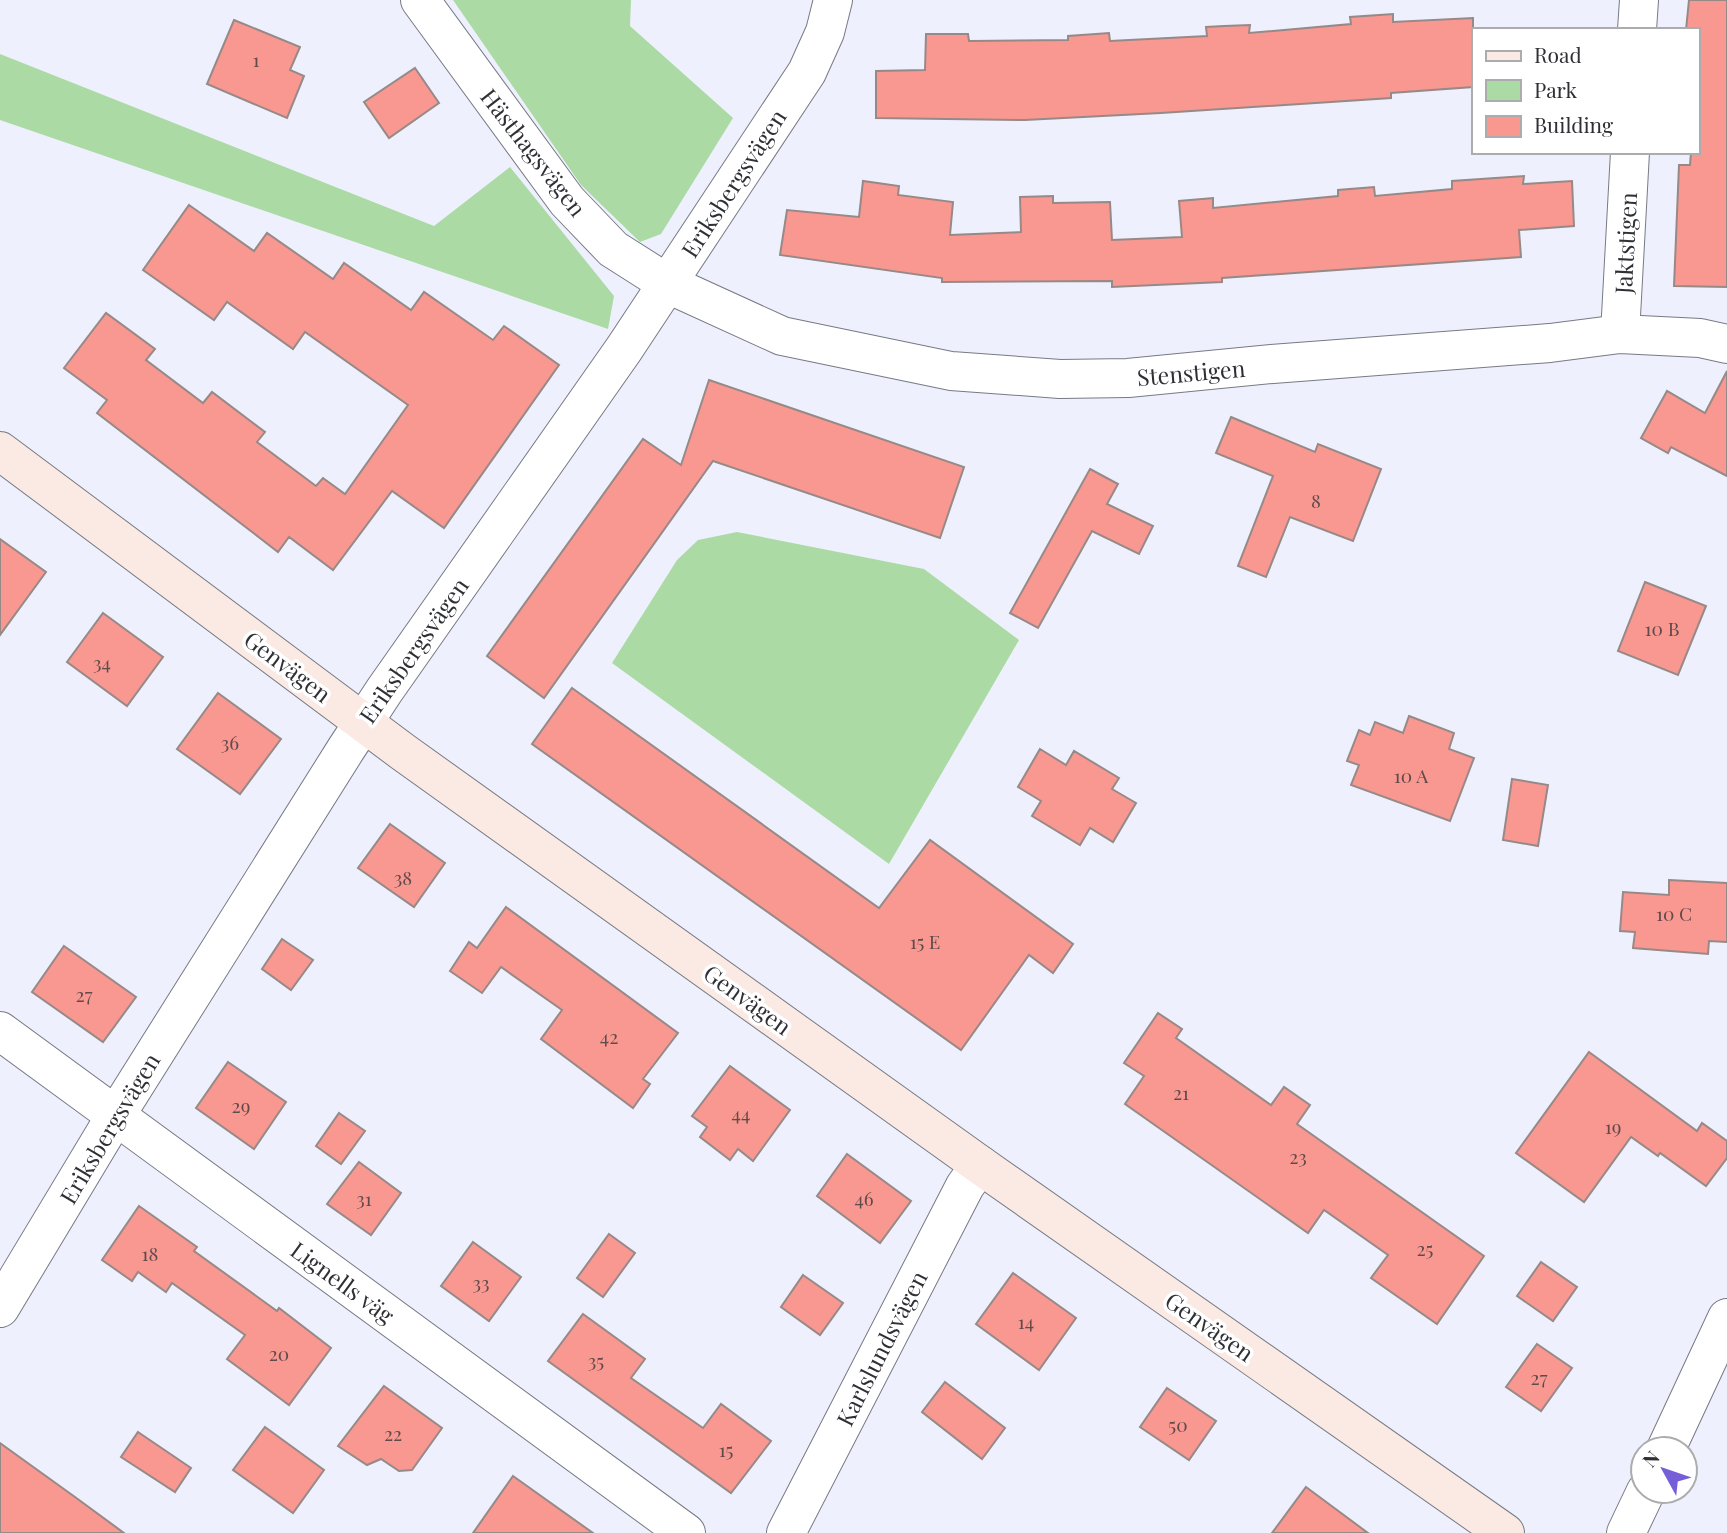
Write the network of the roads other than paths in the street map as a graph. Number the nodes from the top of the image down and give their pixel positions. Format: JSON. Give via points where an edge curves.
{"nodes":[{"id":1,"x":420,"y":0,"type":"edge"},
{"id":2,"x":833,"y":0,"type":"edge"},
{"id":3,"x":1639,"y":0,"type":"edge"},
{"id":4,"x":1637,"y":28,"type":"edge"},
{"id":5,"x":1630,"y":154,"type":"edge"},
{"id":6,"x":668,"y":284,"type":"junction"},
{"id":7,"x":1620,"y":334,"type":"junction"},
{"id":8,"x":1727,"y":345,"type":"edge"},
{"id":9,"x":0,"y":451,"type":"edge"},
{"id":10,"x":363,"y":722,"type":"junction"},
{"id":11,"x":0,"y":1031,"type":"edge"},
{"id":12,"x":116,"y":1115,"type":"junction"},
{"id":13,"x":980,"y":1165,"type":"junction"},
{"id":14,"x":0,"y":1308,"type":"edge"},
{"id":15,"x":1727,"y":1318,"type":"edge"},
{"id":16,"x":1672,"y":1435,"type":"edge"},
{"id":17,"x":1639,"y":1505,"type":"edge"},
{"id":18,"x":686,"y":1533,"type":"edge"},
{"id":19,"x":786,"y":1533,"type":"edge"},
{"id":20,"x":1505,"y":1533,"type":"edge"},
{"id":21,"x":1626,"y":1533,"type":"edge"}],
"edges":[{"from":1,"to":6,"type":"street","name":"Hästhagsvägen","via":[[567,201],[612,249]]},
{"from":2,"to":6,"type":"street","name":"Eriksbergsvägen","via":[[807,72]]},
{"from":3,"to":4,"type":"street"},
{"from":5,"to":7,"type":"street","name":"Jaktstigen"},
{"from":6,"to":7,"type":"street","name":"Stenstigen","via":[[782,336],[951,371],[1060,379],[1128,378]]},
{"from":6,"to":10,"type":"street","name":"Eriksbergsvägen"},
{"from":7,"to":8,"type":"street","name":"Stenstigen","via":[[1700,338]]},
{"from":9,"to":10,"type":"street","name":"Genvägen"},
{"from":10,"to":12,"type":"street","name":"Eriksbergsvägen"},
{"from":10,"to":13,"type":"street","name":"Genvägen"},
{"from":11,"to":12,"type":"street","name":"Lignells väg"},
{"from":12,"to":14,"type":"street","name":"Eriksbergsvägen"},
{"from":12,"to":18,"type":"street","name":"Lignells väg"},
{"from":13,"to":19,"type":"street","name":"Karlslundsvägen"},
{"from":13,"to":20,"type":"street","name":"Genvägen"},
{"from":15,"to":16,"type":"street"},
{"from":17,"to":21,"type":"street"}]}
